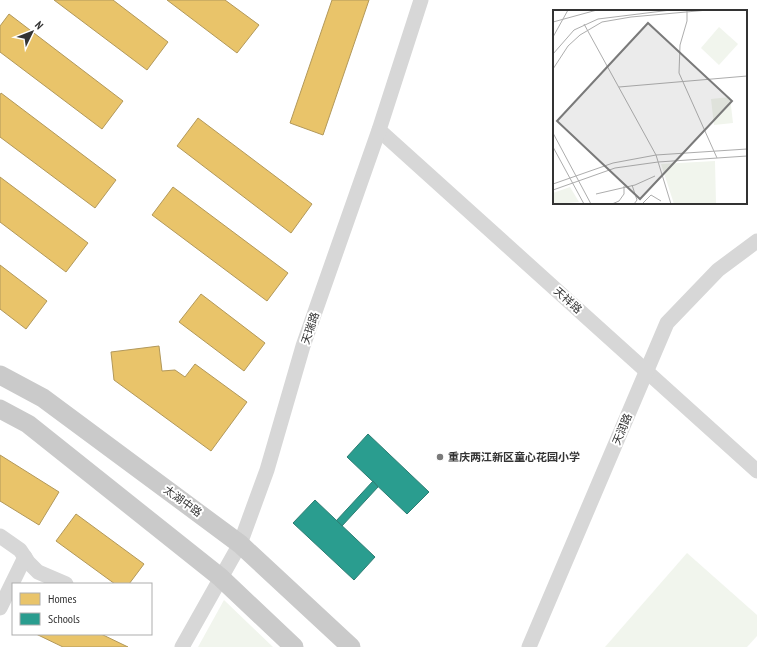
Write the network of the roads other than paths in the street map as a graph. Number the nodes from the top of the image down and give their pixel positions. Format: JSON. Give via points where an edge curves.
{"nodes":[{"id":1,"x":421,"y":0,"type":"edge"},
{"id":2,"x":379,"y":130,"type":"junction"},
{"id":3,"x":757,"y":241,"type":"edge"},
{"id":4,"x":647,"y":371,"type":"junction"},
{"id":5,"x":0,"y":375,"type":"edge"},
{"id":6,"x":0,"y":409,"type":"edge"},
{"id":7,"x":757,"y":471,"type":"edge"},
{"id":8,"x":0,"y":536,"type":"edge"},
{"id":9,"x":240,"y":544,"type":"junction"},
{"id":10,"x":25,"y":557,"type":"junction"},
{"id":11,"x":220,"y":577,"type":"junction"},
{"id":12,"x":12,"y":583,"type":"edge"},
{"id":13,"x":64,"y":583,"type":"edge"},
{"id":14,"x":12,"y":584,"type":"edge"},
{"id":15,"x":0,"y":608,"type":"edge"},
{"id":16,"x":182,"y":647,"type":"edge"},
{"id":17,"x":294,"y":647,"type":"edge"},
{"id":18,"x":351,"y":647,"type":"edge"},
{"id":19,"x":529,"y":647,"type":"edge"}],
"edges":[{"from":1,"to":2,"type":"street","name":"天瑞路"},
{"from":2,"to":4,"type":"street","name":"天祥路"},
{"from":2,"to":9,"type":"street","name":"天瑞路","via":[[304,346],[267,470]]},
{"from":3,"to":4,"type":"street","name":"天润路","via":[[718,270],[667,323]]},
{"from":4,"to":7,"type":"street","name":"天祥路"},
{"from":4,"to":19,"type":"street","name":"天润路"},
{"from":5,"to":9,"type":"main road","name":"太湖中路","via":[[43,398]]},
{"from":6,"to":11,"type":"main road","via":[[28,424]]},
{"from":8,"to":10,"type":"street","via":[[20,550]]},
{"from":9,"to":11,"type":"street","name":"天瑞路"},
{"from":9,"to":18,"type":"main road","name":"太湖中路"},
{"from":10,"to":12,"type":"street"},
{"from":10,"to":13,"type":"street","via":[[38,572]]},
{"from":11,"to":16,"type":"street","name":"天瑞路"},
{"from":11,"to":17,"type":"main road"},
{"from":14,"to":15,"type":"street"}]}
